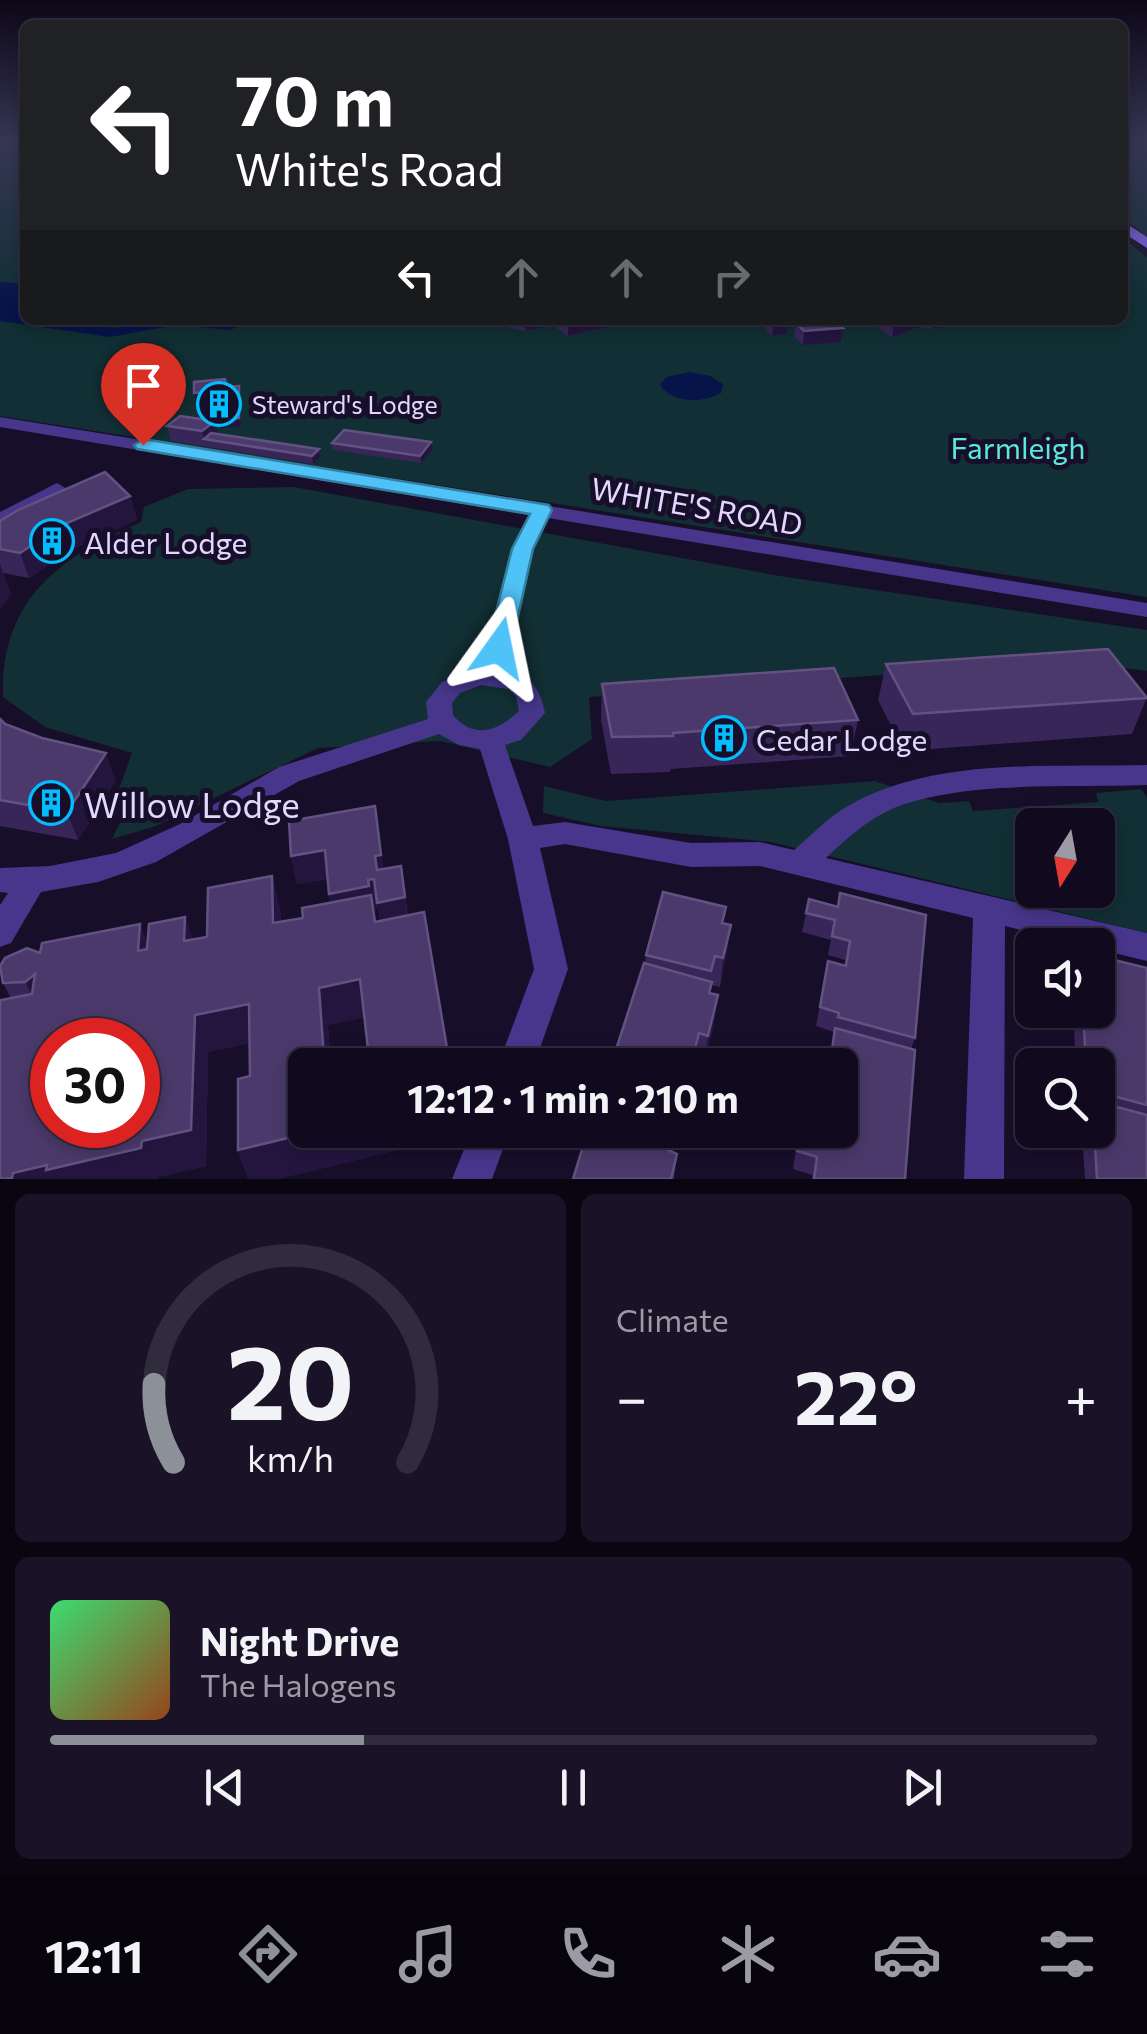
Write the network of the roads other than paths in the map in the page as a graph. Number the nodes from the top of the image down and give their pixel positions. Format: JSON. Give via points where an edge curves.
{"nodes":[{"id":1,"x":0,"y":422,"type":"edge"},
{"id":2,"x":57,"y":488,"type":"edge"},
{"id":3,"x":542,"y":510,"type":"junction"},
{"id":4,"x":0,"y":520,"type":"edge"},
{"id":5,"x":1147,"y":610,"type":"edge"},
{"id":6,"x":493,"y":676,"type":"junction"},
{"id":7,"x":442,"y":724,"type":"junction"},
{"id":8,"x":490,"y":740,"type":"junction"},
{"id":9,"x":1147,"y":775,"type":"edge"},
{"id":10,"x":523,"y":839,"type":"junction"},
{"id":11,"x":800,"y":863,"type":"junction"},
{"id":12,"x":15,"y":881,"type":"edge"},
{"id":13,"x":989,"y":908,"type":"junction"},
{"id":14,"x":0,"y":933,"type":"edge"},
{"id":15,"x":1147,"y":947,"type":"edge"},
{"id":16,"x":522,"y":1048,"type":"edge"},
{"id":17,"x":484,"y":1148,"type":"edge"},
{"id":18,"x":472,"y":1179,"type":"edge"},
{"id":19,"x":984,"y":1179,"type":"edge"}],
"edges":[{"from":1,"to":3,"type":"street","name":"WHITE'S ROAD"},
{"from":2,"to":4,"type":"street"},
{"from":3,"to":5,"type":"street","name":"WHITE'S ROAD"},
{"from":3,"to":6,"type":"street","via":[[522,549]]},
{"from":6,"to":7,"type":"street","via":[[449,689],[437,712]]},
{"from":6,"to":8,"type":"street","via":[[515,682],[533,702],[524,726]]},
{"from":7,"to":8,"type":"street","via":[[454,734]]},
{"from":7,"to":12,"type":"street","via":[[284,777],[148,853],[91,873]]},
{"from":8,"to":10,"type":"street"},
{"from":9,"to":11,"type":"street","via":[[972,783],[898,794],[858,813]]},
{"from":10,"to":11,"type":"street","via":[[565,833],[691,855],[760,854]]},
{"from":10,"to":16,"type":"street","via":[[550,969]]},
{"from":11,"to":13,"type":"street"},
{"from":12,"to":14,"type":"street"},
{"from":13,"to":15,"type":"street"},
{"from":13,"to":19,"type":"street"},
{"from":17,"to":18,"type":"street"}]}
